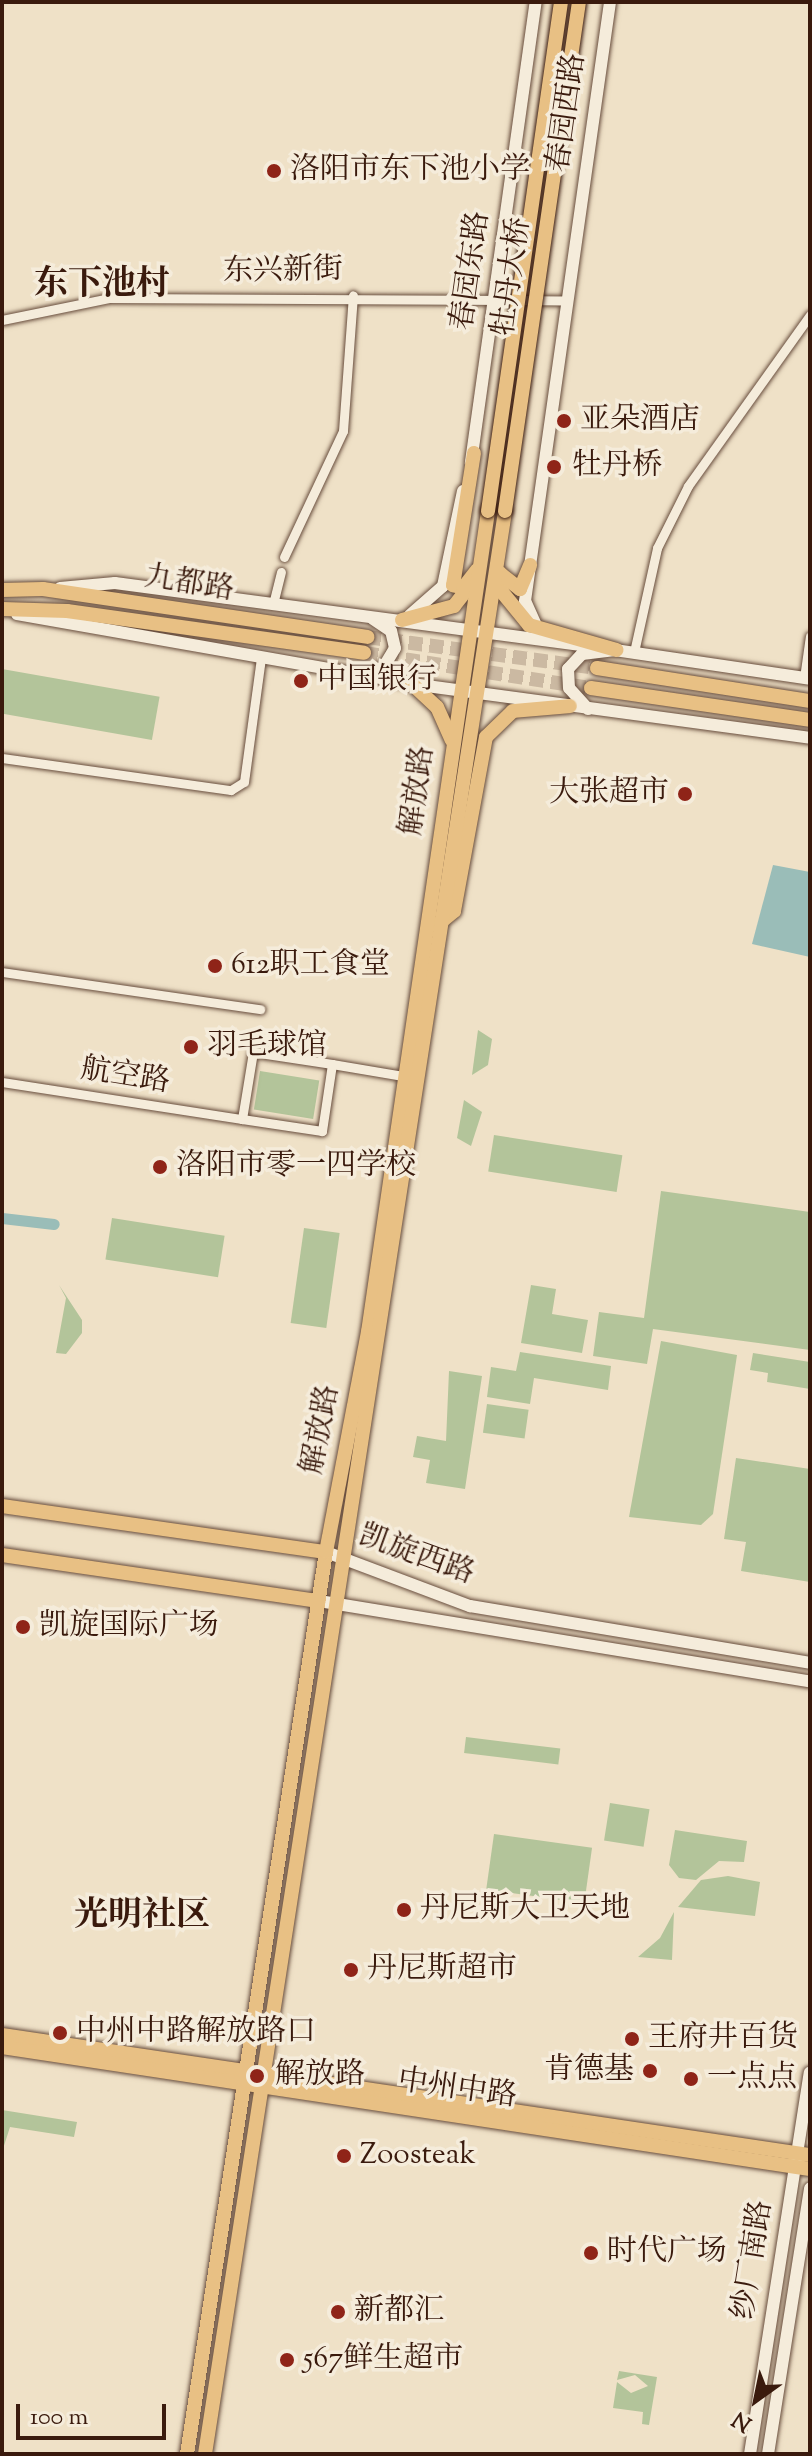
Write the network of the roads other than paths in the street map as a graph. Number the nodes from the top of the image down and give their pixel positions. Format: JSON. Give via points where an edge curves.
{"nodes":[{"id":1,"x":536,"y":2,"type":"edge"},
{"id":2,"x":561,"y":2,"type":"edge"},
{"id":3,"x":579,"y":2,"type":"edge"},
{"id":4,"x":610,"y":2,"type":"edge"},
{"id":5,"x":495,"y":294,"type":"junction"},
{"id":6,"x":353,"y":295,"type":"junction"},
{"id":7,"x":566,"y":300,"type":"junction"},
{"id":8,"x":810,"y":315,"type":"edge"},
{"id":9,"x":2,"y":320,"type":"edge"},
{"id":10,"x":474,"y":453,"type":"junction"},
{"id":11,"x":488,"y":511,"type":"joint"},
{"id":12,"x":505,"y":511,"type":"joint"},
{"id":13,"x":284,"y":557,"type":"dead end"},
{"id":14,"x":498,"y":561,"type":"junction"},
{"id":15,"x":530,"y":565,"type":"junction"},
{"id":16,"x":480,"y":567,"type":"junction"},
{"id":17,"x":281,"y":572,"type":"dead end"},
{"id":18,"x":43,"y":589,"type":"junction"},
{"id":19,"x":2,"y":590,"type":"edge"},
{"id":20,"x":273,"y":604,"type":"junction"},
{"id":21,"x":2,"y":610,"type":"edge"},
{"id":22,"x":370,"y":617,"type":"junction"},
{"id":23,"x":402,"y":620,"type":"junction"},
{"id":24,"x":477,"y":631,"type":"junction"},
{"id":25,"x":548,"y":632,"type":"junction"},
{"id":26,"x":810,"y":636,"type":"edge"},
{"id":27,"x":367,"y":637,"type":"tunnel mouth"},
{"id":28,"x":617,"y":650,"type":"junction"},
{"id":29,"x":634,"y":652,"type":"junction"},
{"id":30,"x":364,"y":653,"type":"tunnel mouth"},
{"id":31,"x":261,"y":658,"type":"junction"},
{"id":32,"x":597,"y":668,"type":"tunnel mouth"},
{"id":33,"x":360,"y":675,"type":"junction"},
{"id":34,"x":807,"y":679,"type":"edge"},
{"id":35,"x":412,"y":684,"type":"junction"},
{"id":36,"x":591,"y":688,"type":"tunnel mouth"},
{"id":37,"x":467,"y":692,"type":"junction"},
{"id":38,"x":810,"y":701,"type":"edge"},
{"id":39,"x":570,"y":706,"type":"junction"},
{"id":40,"x":588,"y":709,"type":"junction"},
{"id":41,"x":810,"y":720,"type":"edge"},
{"id":42,"x":810,"y":738,"type":"edge"},
{"id":43,"x":452,"y":741,"type":"junction"},
{"id":44,"x":2,"y":758,"type":"edge"},
{"id":45,"x":437,"y":925,"type":"junction"},
{"id":46,"x":2,"y":972,"type":"edge"},
{"id":47,"x":260,"y":1009,"type":"dead end"},
{"id":48,"x":332,"y":1064,"type":"junction"},
{"id":49,"x":403,"y":1076,"type":"junction"},
{"id":50,"x":2,"y":1082,"type":"edge"},
{"id":51,"x":242,"y":1119,"type":"junction"},
{"id":52,"x":2,"y":1506,"type":"edge"},
{"id":53,"x":326,"y":1552,"type":"junction"},
{"id":54,"x":2,"y":1555,"type":"edge"},
{"id":55,"x":343,"y":1556,"type":"junction"},
{"id":56,"x":319,"y":1601,"type":"junction"},
{"id":57,"x":335,"y":1603,"type":"junction"},
{"id":58,"x":810,"y":1663,"type":"edge"},
{"id":59,"x":810,"y":1681,"type":"edge"},
{"id":60,"x":2,"y":2035,"type":"edge"},
{"id":61,"x":2,"y":2047,"type":"edge"},
{"id":62,"x":247,"y":2069,"type":"junction"},
{"id":63,"x":265,"y":2071,"type":"junction"},
{"id":64,"x":810,"y":2073,"type":"edge"},
{"id":65,"x":244,"y":2085,"type":"junction"},
{"id":66,"x":261,"y":2088,"type":"junction"},
{"id":67,"x":803,"y":2161,"type":"edge"},
{"id":68,"x":810,"y":2188,"type":"edge"},
{"id":69,"x":187,"y":2454,"type":"edge"},
{"id":70,"x":205,"y":2454,"type":"edge"},
{"id":71,"x":750,"y":2454,"type":"edge"},
{"id":72,"x":768,"y":2454,"type":"edge"}],
"edges":[{"from":1,"to":5,"type":"main road","name":"春园东路"},
{"from":2,"to":11,"type":"main road","name":"牡丹大桥","bridge":true},
{"from":3,"to":12,"type":"main road","name":"牡丹大桥","bridge":true},
{"from":4,"to":7,"type":"main road","name":"春园西路"},
{"from":5,"to":6,"type":"street","name":"东兴新街"},
{"from":5,"to":7,"type":"street","name":"东兴新街"},
{"from":5,"to":10,"type":"main road","name":"春园东路"},
{"from":6,"to":9,"type":"street","name":"东兴新街","via":[[109,298]]},
{"from":6,"to":13,"type":"street","via":[[343,431]]},
{"from":7,"to":15,"type":"main road","name":"春园西路"},
{"from":8,"to":29,"type":"street","via":[[688,486],[657,548]]},
{"from":10,"to":16,"type":"main road","via":[[453,585],[468,584]]},
{"from":10,"to":23,"type":"main road","name":"春园东路","via":[[443,586]]},
{"from":11,"to":16,"type":"main road","name":"解放路"},
{"from":12,"to":14,"type":"main road","name":"解放路"},
{"from":14,"to":15,"type":"main road","via":[[514,589],[524,585]]},
{"from":14,"to":24,"type":"main road","name":"解放路"},
{"from":14,"to":25,"type":"main road","via":[[514,612]]},
{"from":15,"to":25,"type":"main road","name":"春园西路","via":[[527,615]]},
{"from":16,"to":23,"type":"main road","via":[[454,606]]},
{"from":16,"to":24,"type":"main road","name":"解放路"},
{"from":17,"to":20,"type":"street"},
{"from":18,"to":19,"type":"main road","name":"九都路"},
{"from":18,"to":20,"type":"main road","via":[[115,583]]},
{"from":18,"to":27,"type":"main road","name":"九都路"},
{"from":20,"to":22,"type":"main road"},
{"from":21,"to":30,"type":"main road","name":"九都路","via":[[67,611]]},
{"from":21,"to":31,"type":"main road"},
{"from":22,"to":23,"type":"main road"},
{"from":22,"to":33,"type":"main road","via":[[391,631],[395,648],[383,668]]},
{"from":23,"to":24,"type":"main road"},
{"from":24,"to":28,"type":"main road"},
{"from":24,"to":37,"type":"main road","name":"解放路"},
{"from":25,"to":28,"type":"main road"},
{"from":26,"to":34,"type":"street"},
{"from":28,"to":29,"type":"main road"},
{"from":28,"to":40,"type":"main road","via":[[582,654],[568,669],[569,688]]},
{"from":29,"to":34,"type":"main road"},
{"from":31,"to":33,"type":"main road"},
{"from":31,"to":44,"type":"street","via":[[244,782],[231,790]]},
{"from":32,"to":38,"type":"main road"},
{"from":33,"to":35,"type":"main road"},
{"from":35,"to":37,"type":"main road"},
{"from":35,"to":43,"type":"main road","via":[[437,707]]},
{"from":36,"to":41,"type":"main road"},
{"from":37,"to":39,"type":"main road"},
{"from":37,"to":43,"type":"main road","name":"解放路"},
{"from":37,"to":45,"type":"main road","name":"解放路"},
{"from":39,"to":40,"type":"main road"},
{"from":39,"to":45,"type":"main road","via":[[513,711],[486,737],[454,911]]},
{"from":40,"to":42,"type":"main road"},
{"from":43,"to":49,"type":"main road","name":"解放路"},
{"from":45,"to":55,"type":"main road","name":"解放路"},
{"from":46,"to":47,"type":"street"},
{"from":48,"to":49,"type":"street"},
{"from":48,"to":51,"type":"street","via":[[253,1052]]},
{"from":48,"to":51,"type":"street","name":"航空路","via":[[322,1131]]},
{"from":49,"to":53,"type":"main road","name":"解放路","via":[[368,1332]]},
{"from":50,"to":51,"type":"street","name":"航空路"},
{"from":52,"to":53,"type":"main road","name":"凯旋西路"},
{"from":53,"to":55,"type":"main road","name":"凯旋西路"},
{"from":53,"to":56,"type":"main road","name":"解放路"},
{"from":54,"to":56,"type":"main road","name":"凯旋西路"},
{"from":55,"to":57,"type":"main road","name":"解放路"},
{"from":55,"to":58,"type":"main road","name":"凯旋西路","via":[[470,1606]]},
{"from":56,"to":57,"type":"main road","name":"凯旋西路"},
{"from":56,"to":62,"type":"main road","name":"解放路"},
{"from":57,"to":59,"type":"main road","name":"凯旋西路"},
{"from":57,"to":63,"type":"main road","name":"解放路"},
{"from":60,"to":62,"type":"main road","name":"中州中路"},
{"from":61,"to":65,"type":"main road","name":"中州中路"},
{"from":62,"to":63,"type":"main road","name":"中州中路"},
{"from":62,"to":65,"type":"main road","name":"解放路"},
{"from":63,"to":66,"type":"main road","name":"解放路"},
{"from":63,"to":67,"type":"main road","name":"中州中路"},
{"from":64,"to":67,"type":"main road","name":"纱厂南路"},
{"from":65,"to":66,"type":"main road","name":"中州中路"},
{"from":65,"to":69,"type":"main road","name":"解放路"},
{"from":66,"to":67,"type":"main road","name":"中州中路"},
{"from":66,"to":70,"type":"main road","name":"解放路"},
{"from":67,"to":71,"type":"main road","name":"纱厂南路"},
{"from":68,"to":72,"type":"main road","name":"纱厂南路"}]}
